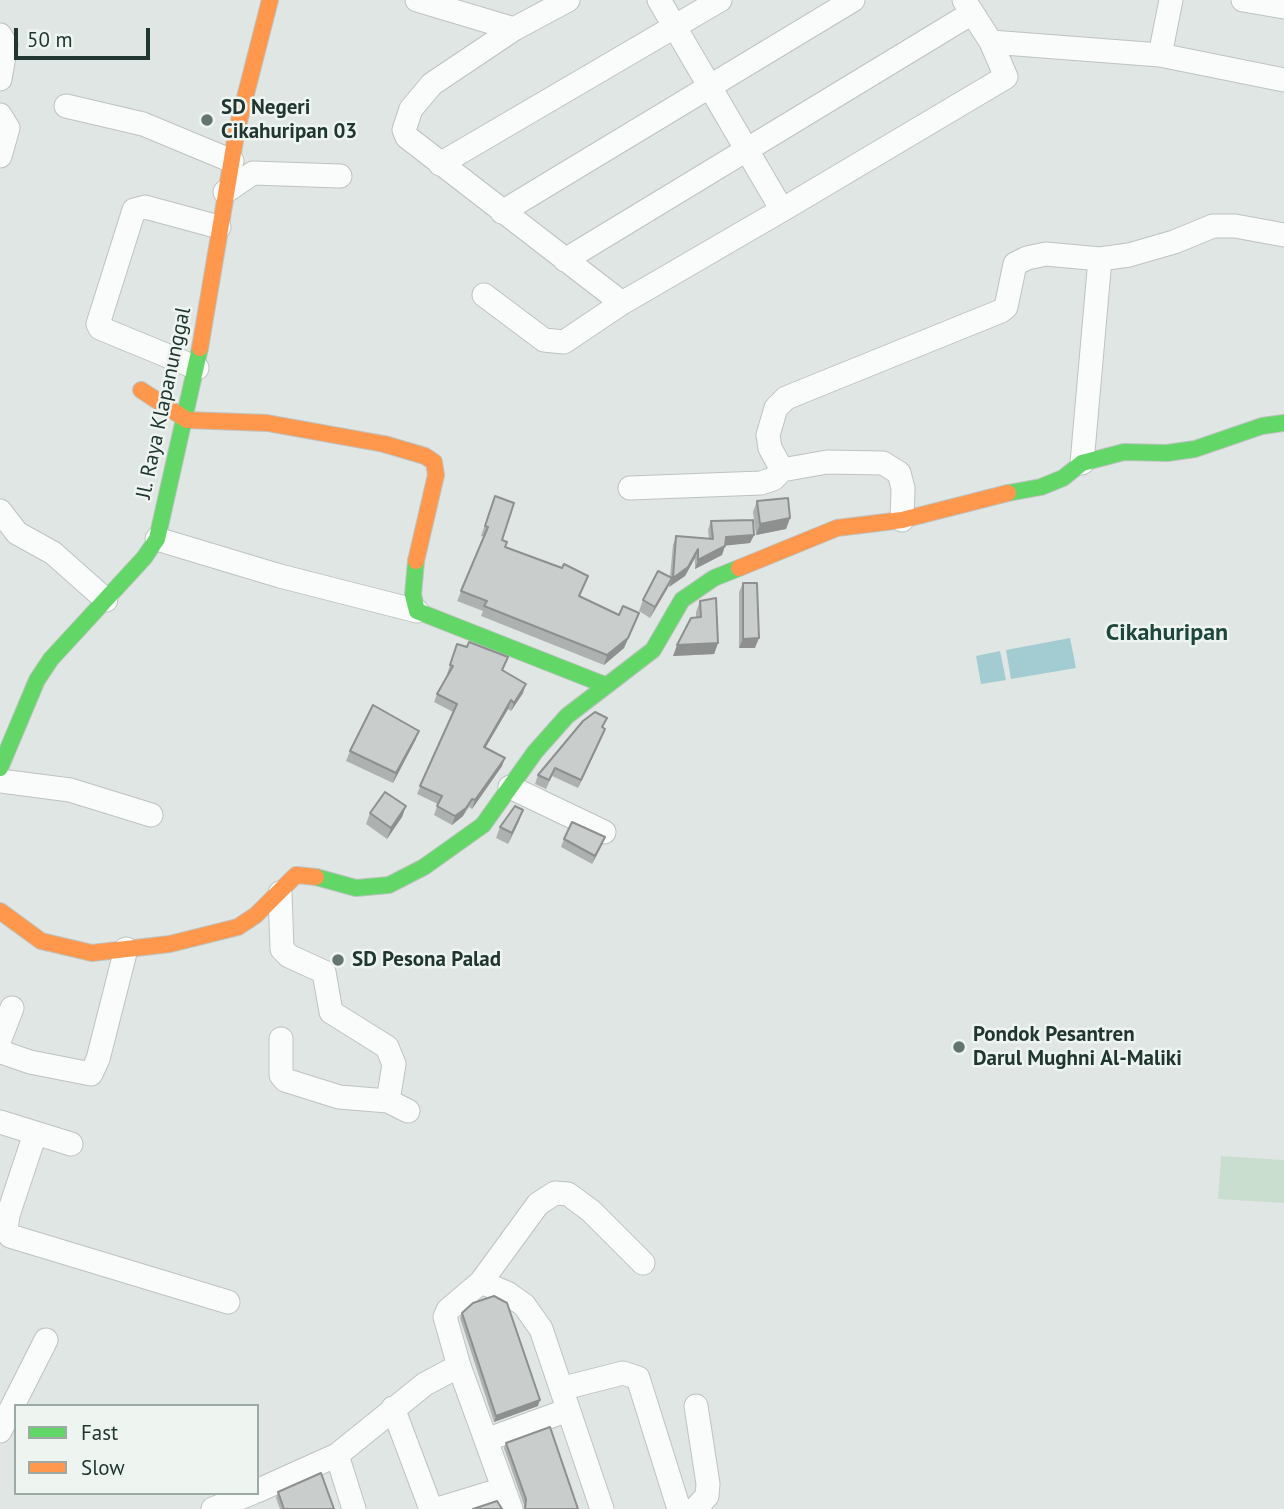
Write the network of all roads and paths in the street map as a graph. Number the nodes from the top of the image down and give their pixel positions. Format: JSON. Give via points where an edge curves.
{"nodes":[{"id":1,"x":270,"y":0,"type":"edge"},
{"id":2,"x":417,"y":0,"type":"edge"},
{"id":3,"x":568,"y":0,"type":"edge"},
{"id":4,"x":659,"y":0,"type":"edge"},
{"id":5,"x":720,"y":0,"type":"edge"},
{"id":6,"x":853,"y":0,"type":"edge"},
{"id":7,"x":1171,"y":0,"type":"edge"},
{"id":8,"x":1243,"y":0,"type":"edge"},
{"id":9,"x":968,"y":6,"type":"edge"},
{"id":10,"x":1284,"y":7,"type":"edge"},
{"id":11,"x":674,"y":26,"type":"junction"},
{"id":12,"x":514,"y":29,"type":"junction"},
{"id":13,"x":0,"y":35,"type":"edge"},
{"id":14,"x":991,"y":43,"type":"junction"},
{"id":15,"x":1160,"y":55,"type":"junction"},
{"id":16,"x":0,"y":79,"type":"edge"},
{"id":17,"x":1284,"y":80,"type":"edge"},
{"id":18,"x":712,"y":88,"type":"junction"},
{"id":19,"x":66,"y":106,"type":"dead end"},
{"id":20,"x":0,"y":115,"type":"edge"},
{"id":21,"x":749,"y":151,"type":"junction"},
{"id":22,"x":0,"y":156,"type":"edge"},
{"id":23,"x":232,"y":160,"type":"junction"},
{"id":24,"x":440,"y":164,"type":"junction"},
{"id":25,"x":340,"y":176,"type":"dead end"},
{"id":26,"x":225,"y":192,"type":"junction"},
{"id":27,"x":782,"y":210,"type":"junction"},
{"id":28,"x":502,"y":212,"type":"junction"},
{"id":29,"x":219,"y":227,"type":"junction"},
{"id":30,"x":1284,"y":235,"type":"edge"},
{"id":31,"x":1100,"y":259,"type":"junction"},
{"id":32,"x":565,"y":260,"type":"junction"},
{"id":33,"x":484,"y":295,"type":"dead end"},
{"id":34,"x":622,"y":303,"type":"junction"},
{"id":35,"x":197,"y":368,"type":"junction"},
{"id":36,"x":141,"y":390,"type":"dead end"},
{"id":37,"x":187,"y":421,"type":"junction"},
{"id":38,"x":1284,"y":423,"type":"edge"},
{"id":39,"x":1082,"y":463,"type":"junction"},
{"id":40,"x":782,"y":470,"type":"junction"},
{"id":41,"x":631,"y":488,"type":"dead end"},
{"id":42,"x":0,"y":511,"type":"edge"},
{"id":43,"x":902,"y":520,"type":"junction"},
{"id":44,"x":157,"y":538,"type":"junction"},
{"id":45,"x":106,"y":600,"type":"junction"},
{"id":46,"x":417,"y":611,"type":"junction"},
{"id":47,"x":605,"y":685,"type":"junction"},
{"id":48,"x":0,"y":768,"type":"edge"},
{"id":49,"x":0,"y":781,"type":"edge"},
{"id":50,"x":510,"y":787,"type":"junction"},
{"id":51,"x":151,"y":815,"type":"dead end"},
{"id":52,"x":604,"y":832,"type":"dead end"},
{"id":53,"x":280,"y":893,"type":"junction"},
{"id":54,"x":0,"y":911,"type":"edge"},
{"id":55,"x":126,"y":949,"type":"junction"},
{"id":56,"x":12,"y":1008,"type":"dead end"},
{"id":57,"x":0,"y":1039,"type":"edge"},
{"id":58,"x":281,"y":1039,"type":"dead end"},
{"id":59,"x":0,"y":1047,"type":"edge"},
{"id":60,"x":0,"y":1122,"type":"edge"},
{"id":61,"x":35,"y":1134,"type":"junction"},
{"id":62,"x":71,"y":1144,"type":"dead end"},
{"id":63,"x":643,"y":1263,"type":"dead end"},
{"id":64,"x":481,"y":1282,"type":"junction"},
{"id":65,"x":228,"y":1301,"type":"dead end"},
{"id":66,"x":46,"y":1340,"type":"dead end"},
{"id":67,"x":459,"y":1366,"type":"junction"},
{"id":68,"x":566,"y":1399,"type":"junction"},
{"id":69,"x":696,"y":1406,"type":"dead end"},
{"id":70,"x":393,"y":1408,"type":"junction"},
{"id":71,"x":0,"y":1431,"type":"edge"},
{"id":72,"x":486,"y":1440,"type":"junction"},
{"id":73,"x":337,"y":1455,"type":"junction"},
{"id":74,"x":260,"y":1496,"type":"edge"},
{"id":75,"x":507,"y":1499,"type":"edge"},
{"id":76,"x":213,"y":1509,"type":"edge"},
{"id":77,"x":354,"y":1509,"type":"edge"},
{"id":78,"x":430,"y":1509,"type":"edge"},
{"id":79,"x":438,"y":1509,"type":"edge"},
{"id":80,"x":602,"y":1509,"type":"edge"},
{"id":81,"x":679,"y":1509,"type":"edge"},
{"id":82,"x":695,"y":1509,"type":"edge"}],
"edges":[{"from":1,"to":23,"type":"street","name":"Jl. Raya Klapanunggal"},
{"from":2,"to":12,"type":"street"},
{"from":3,"to":12,"type":"street"},
{"from":4,"to":11,"type":"street"},
{"from":5,"to":11,"type":"street"},
{"from":6,"to":18,"type":"street"},
{"from":7,"to":15,"type":"street"},
{"from":8,"to":10,"type":"street"},
{"from":9,"to":14,"type":"street"},
{"from":9,"to":21,"type":"street"},
{"from":11,"to":18,"type":"street"},
{"from":11,"to":24,"type":"street"},
{"from":12,"to":24,"type":"street","via":[[432,84],[411,109],[404,130],[407,137]]},
{"from":13,"to":16,"type":"street","via":[[6,45]]},
{"from":14,"to":15,"type":"street"},
{"from":14,"to":27,"type":"street","via":[[1006,77]]},
{"from":15,"to":17,"type":"street"},
{"from":18,"to":21,"type":"street"},
{"from":18,"to":28,"type":"street"},
{"from":19,"to":23,"type":"street","via":[[143,124]]},
{"from":20,"to":22,"type":"street","via":[[8,128]]},
{"from":21,"to":27,"type":"street"},
{"from":21,"to":32,"type":"street"},
{"from":23,"to":26,"type":"street","name":"Jl. Raya Klapanunggal"},
{"from":24,"to":28,"type":"street"},
{"from":25,"to":26,"type":"street","via":[[253,173]]},
{"from":26,"to":29,"type":"street","name":"Jl. Raya Klapanunggal"},
{"from":27,"to":34,"type":"street"},
{"from":28,"to":32,"type":"street"},
{"from":29,"to":35,"type":"street","name":"Jl. Raya Klapanunggal"},
{"from":29,"to":35,"type":"street","via":[[145,207],[134,210],[98,324]]},
{"from":30,"to":31,"type":"street","via":[[1213,226],[1147,251]]},
{"from":31,"to":39,"type":"street"},
{"from":31,"to":40,"type":"street","via":[[1046,254],[1027,258],[1015,264],[1006,307],[1001,311],[786,398],[776,408],[768,435]]},
{"from":32,"to":34,"type":"street"},
{"from":33,"to":34,"type":"street","via":[[544,340],[555,342],[577,336]]},
{"from":35,"to":37,"type":"street","name":"Jl. Raya Klapanunggal"},
{"from":36,"to":37,"type":"street"},
{"from":37,"to":44,"type":"street","name":"Jl. Raya Klapanunggal"},
{"from":37,"to":46,"type":"street","via":[[267,423],[417,451],[434,462],[436,475],[414,569]]},
{"from":38,"to":39,"type":"street","via":[[1195,449],[1124,452]]},
{"from":39,"to":43,"type":"street","via":[[1055,483]]},
{"from":40,"to":41,"type":"street","via":[[761,483]]},
{"from":40,"to":43,"type":"street","via":[[827,462],[883,463],[899,473]]},
{"from":42,"to":45,"type":"street","via":[[17,533],[54,553]]},
{"from":43,"to":47,"type":"street","via":[[825,532],[714,578],[682,600],[653,650]]},
{"from":44,"to":45,"type":"street","name":"Jl. Raya Klapanunggal"},
{"from":44,"to":46,"type":"street"},
{"from":45,"to":48,"type":"street","name":"Jl. Raya Klapanunggal","via":[[72,634],[37,680]]},
{"from":46,"to":47,"type":"street"},
{"from":47,"to":50,"type":"street","via":[[567,716]]},
{"from":49,"to":51,"type":"street","via":[[70,790]]},
{"from":50,"to":52,"type":"street"},
{"from":50,"to":53,"type":"street","via":[[484,825],[405,878],[368,888],[296,875]]},
{"from":53,"to":55,"type":"street","via":[[238,926],[211,936]]},
{"from":53,"to":58,"type":"street","via":[[282,949],[324,972],[331,1012],[387,1047],[398,1106],[340,1097],[285,1080]]},
{"from":54,"to":55,"type":"street","via":[[41,941],[59,947],[92,953]]},
{"from":55,"to":59,"type":"street","via":[[101,1049],[90,1074],[30,1062],[4,1053]]},
{"from":56,"to":57,"type":"street"},
{"from":60,"to":61,"type":"street"},
{"from":61,"to":62,"type":"street"},
{"from":61,"to":65,"type":"street","via":[[8,1215],[9,1236]]},
{"from":63,"to":64,"type":"street","via":[[591,1211],[562,1192],[548,1195],[538,1204]]},
{"from":64,"to":67,"type":"street","via":[[445,1317]]},
{"from":64,"to":68,"type":"street","via":[[524,1305],[541,1329]]},
{"from":66,"to":71,"type":"street"},
{"from":67,"to":70,"type":"street"},
{"from":67,"to":72,"type":"street"},
{"from":68,"to":72,"type":"street"},
{"from":68,"to":80,"type":"street"},
{"from":68,"to":81,"type":"street","via":[[612,1374],[638,1378]]},
{"from":69,"to":82,"type":"street","via":[[708,1484],[707,1496]]},
{"from":70,"to":73,"type":"street"},
{"from":70,"to":78,"type":"street"},
{"from":72,"to":75,"type":"street"},
{"from":73,"to":74,"type":"street"},
{"from":73,"to":77,"type":"street"},
{"from":74,"to":76,"type":"street"},
{"from":75,"to":79,"type":"street"}]}
